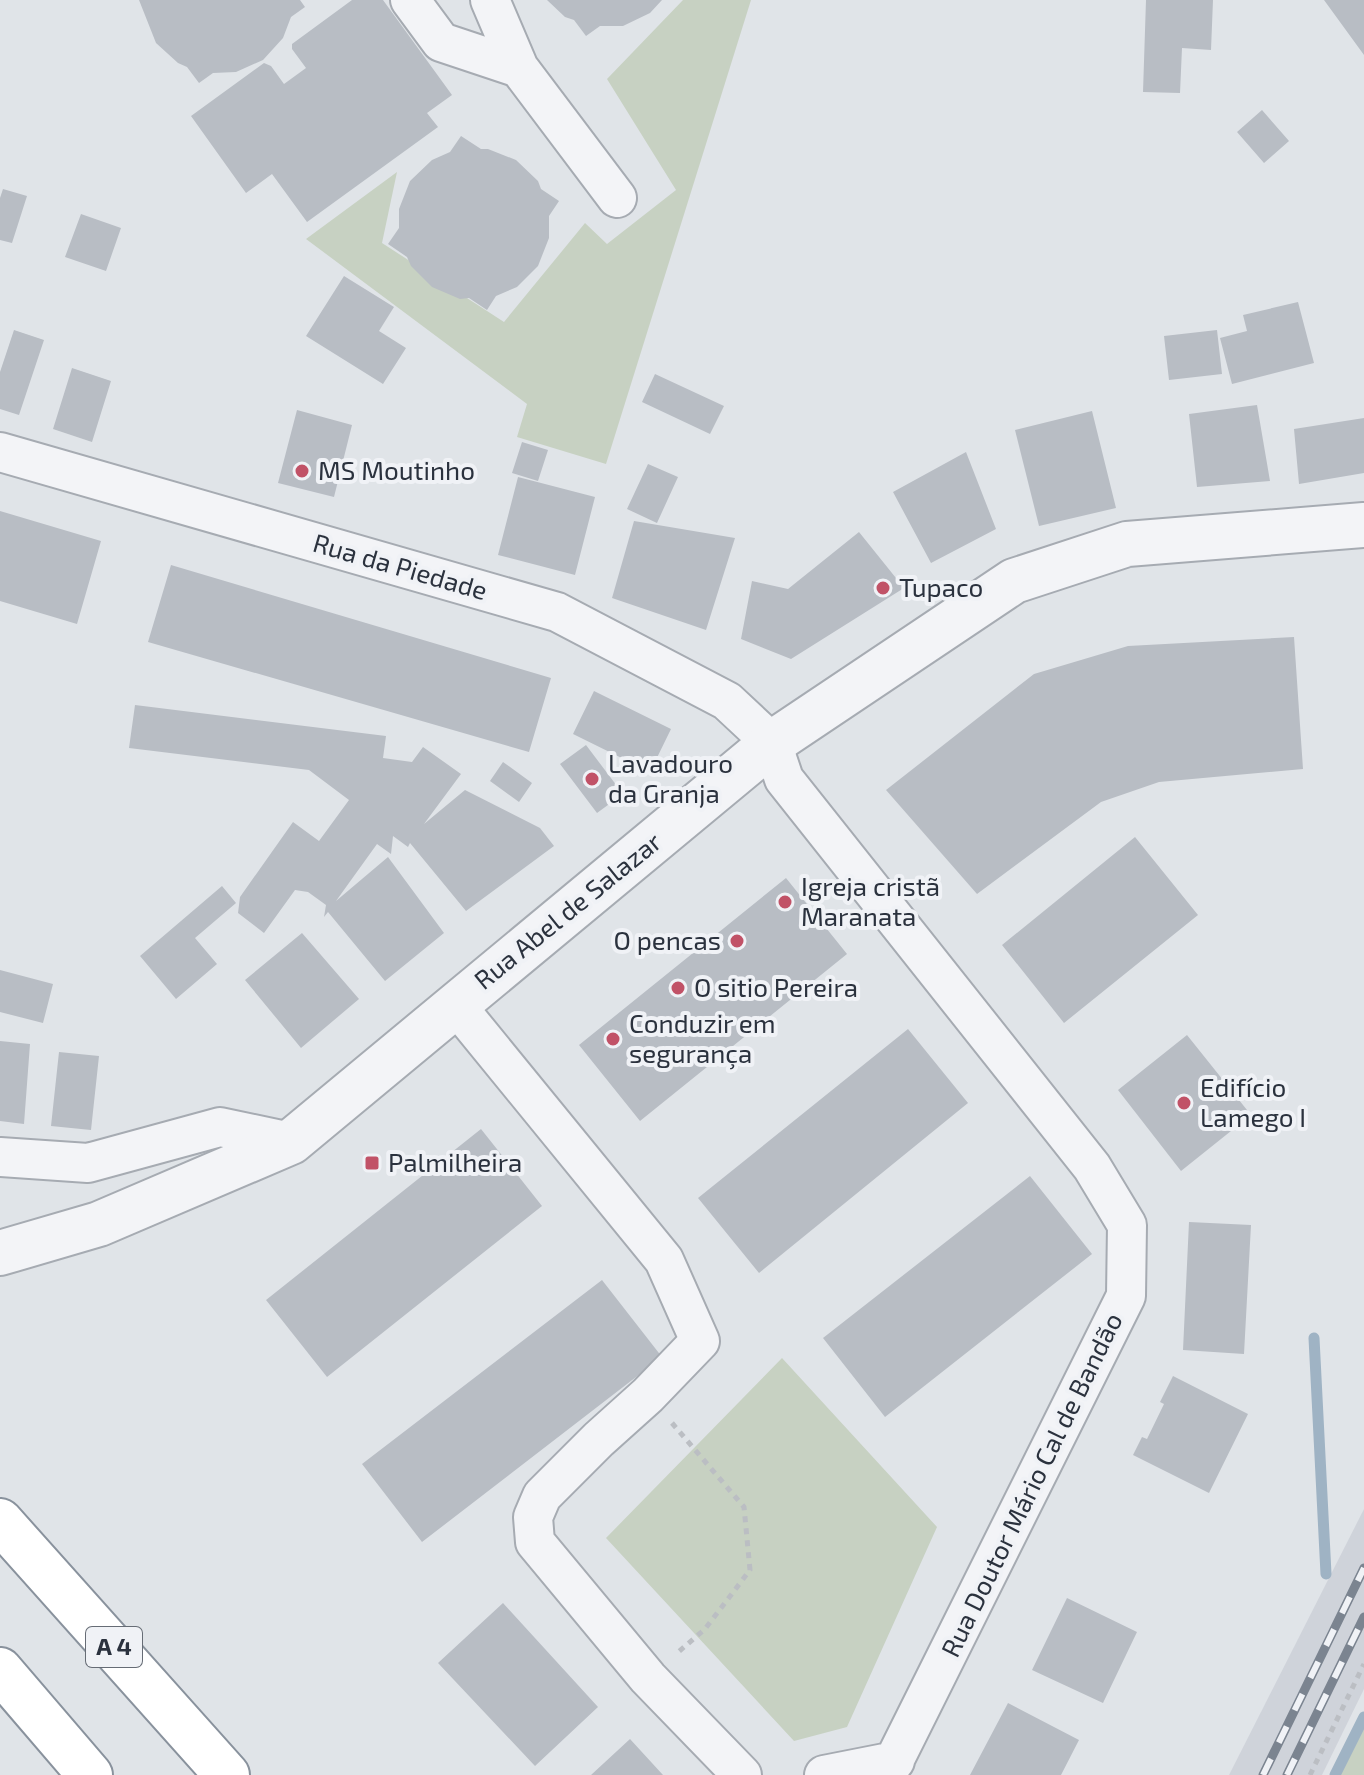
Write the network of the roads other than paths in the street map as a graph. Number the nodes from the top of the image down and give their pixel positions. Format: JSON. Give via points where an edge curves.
{"nodes":[{"id":1,"x":410,"y":0,"type":"edge"},
{"id":2,"x":490,"y":0,"type":"edge"},
{"id":3,"x":519,"y":68,"type":"junction"},
{"id":4,"x":617,"y":198,"type":"dead end"},
{"id":5,"x":0,"y":452,"type":"edge"},
{"id":6,"x":1364,"y":525,"type":"edge"},
{"id":7,"x":772,"y":743,"type":"junction"},
{"id":8,"x":455,"y":1004,"type":"junction"},
{"id":9,"x":291,"y":1142,"type":"junction"},
{"id":10,"x":0,"y":1157,"type":"edge"},
{"id":11,"x":0,"y":1253,"type":"edge"},
{"id":12,"x":0,"y":1521,"type":"edge"},
{"id":13,"x":0,"y":1670,"type":"edge"},
{"id":14,"x":891,"y":1768,"type":"edge"},
{"id":15,"x":90,"y":1775,"type":"edge"},
{"id":16,"x":227,"y":1775,"type":"edge"},
{"id":17,"x":742,"y":1775,"type":"edge"},
{"id":18,"x":824,"y":1775,"type":"edge"}],
"edges":[{"from":1,"to":3,"type":"street","via":[[441,42]]},
{"from":2,"to":3,"type":"street"},
{"from":3,"to":4,"type":"street"},
{"from":5,"to":7,"type":"street","name":"Rua da Piedade","via":[[557,612],[727,701]]},
{"from":6,"to":7,"type":"street","name":"Rua Abel de Salazar","via":[[1127,544],[1014,581]]},
{"from":7,"to":8,"type":"street","name":"Rua Abel de Salazar"},
{"from":7,"to":14,"type":"street","name":"Rua Doutor Mário Cal de Bandão","via":[[784,779],[1092,1167],[1127,1225],[1126,1296]]},
{"from":8,"to":9,"type":"street","name":"Rua Abel de Salazar"},
{"from":8,"to":17,"type":"street","via":[[664,1260],[700,1341],[542,1496],[533,1517],[535,1542],[648,1678]]},
{"from":9,"to":10,"type":"street","via":[[220,1127],[88,1163]]},
{"from":9,"to":11,"type":"street","name":"Rua Abel de Salazar","via":[[99,1224]]},
{"from":12,"to":16,"type":"highway","number":"A 4"},
{"from":13,"to":15,"type":"highway"},
{"from":14,"to":18,"type":"street","name":"Rua Doutor Mário Cal de Bandão"}]}
